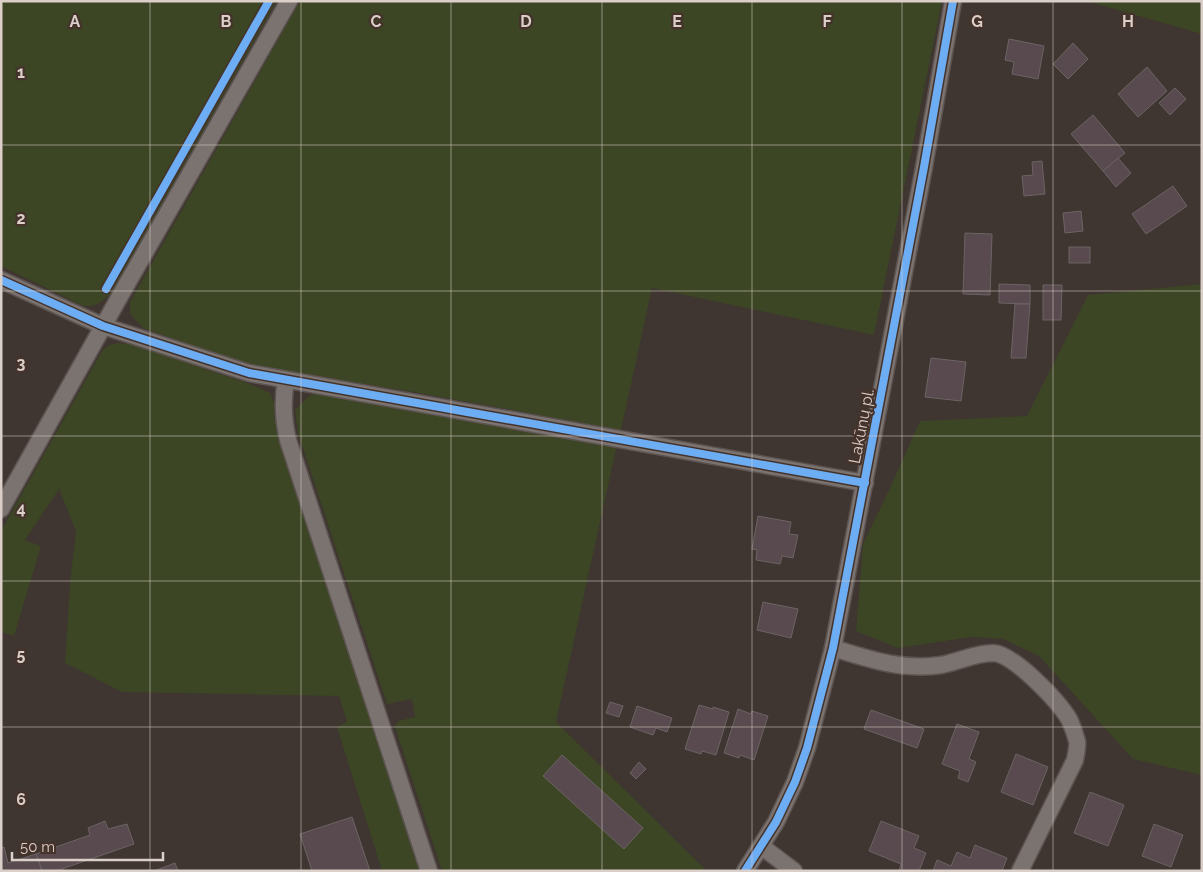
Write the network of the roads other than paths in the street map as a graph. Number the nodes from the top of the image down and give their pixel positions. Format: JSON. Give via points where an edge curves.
{"nodes":[{"id":1,"x":289,"y":1,"type":"edge"},
{"id":2,"x":953,"y":1,"type":"edge"},
{"id":3,"x":1,"y":280,"type":"edge"},
{"id":4,"x":103,"y":326,"type":"junction"},
{"id":5,"x":286,"y":380,"type":"junction"},
{"id":6,"x":865,"y":482,"type":"junction"},
{"id":7,"x":1,"y":509,"type":"edge"},
{"id":8,"x":833,"y":648,"type":"junction"},
{"id":9,"x":761,"y":846,"type":"junction"},
{"id":10,"x":429,"y":871,"type":"edge"},
{"id":11,"x":745,"y":871,"type":"edge"},
{"id":12,"x":794,"y":871,"type":"edge"},
{"id":13,"x":1020,"y":871,"type":"edge"}],
"edges":[{"from":1,"to":4,"type":"street"},
{"from":2,"to":6,"type":"street","name":"Lakūnų pl."},
{"from":3,"to":4,"type":"street"},
{"from":4,"to":5,"type":"street","via":[[206,361]]},
{"from":4,"to":7,"type":"street"},
{"from":5,"to":6,"type":"street"},
{"from":5,"to":10,"type":"street","via":[[283,412],[288,440]]},
{"from":6,"to":8,"type":"street","name":"Lakūnų pl."},
{"from":8,"to":9,"type":"street","name":"Lakūnų pl.","via":[[795,782]]},
{"from":8,"to":13,"type":"street","via":[[879,663],[910,666],[941,665],[993,653],[1007,657],[1046,691],[1069,719],[1078,742],[1075,760]]},
{"from":9,"to":11,"type":"street","name":"Lakūnų pl."},
{"from":9,"to":12,"type":"street"}]}
